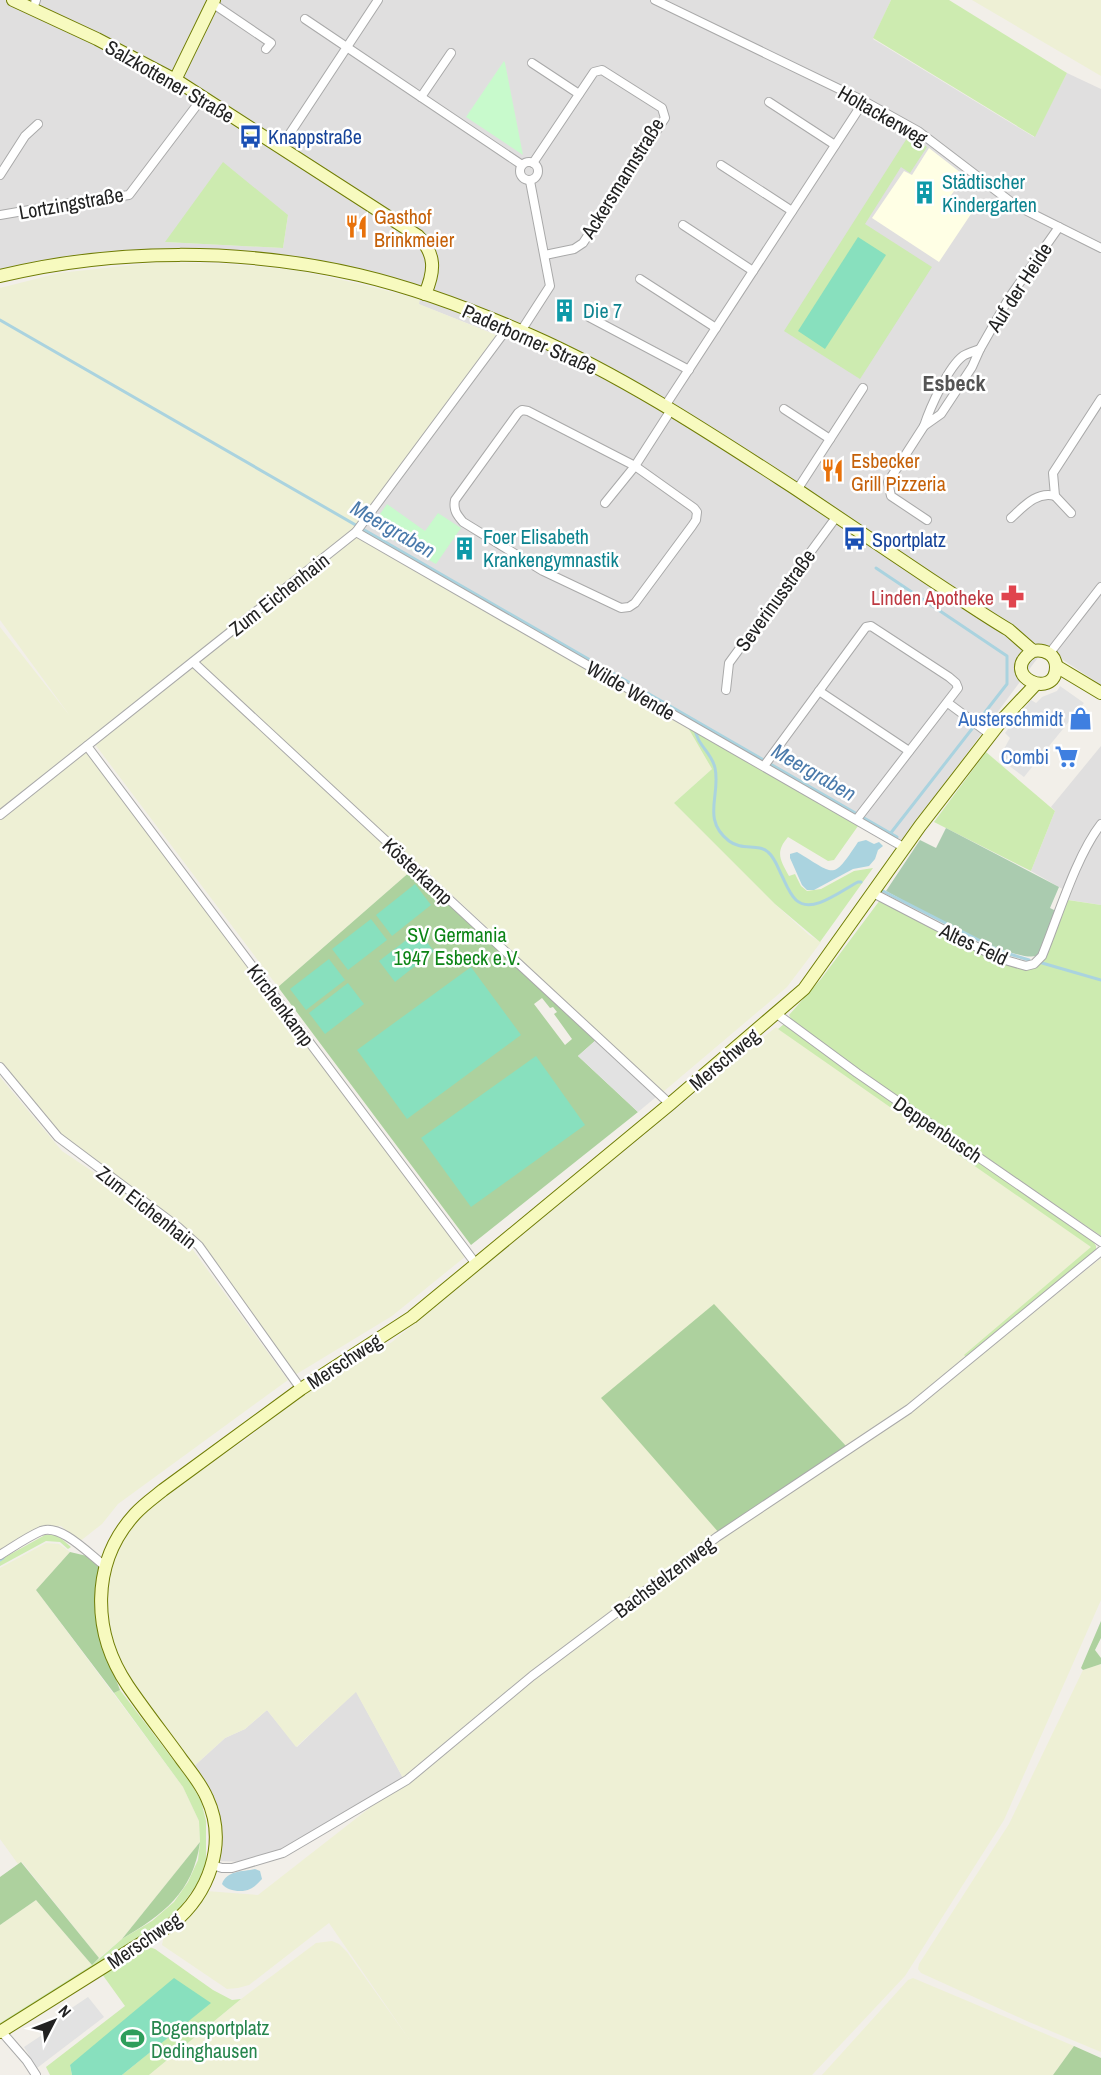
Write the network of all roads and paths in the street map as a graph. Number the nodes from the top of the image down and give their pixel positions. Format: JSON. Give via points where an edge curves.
{"nodes":[{"id":1,"x":14,"y":0,"type":"edge"},
{"id":2,"x":378,"y":0,"type":"edge"},
{"id":3,"x":655,"y":0,"type":"edge"},
{"id":4,"x":213,"y":2,"type":"edge"},
{"id":5,"x":34,"y":4,"type":"edge"},
{"id":6,"x":305,"y":20,"type":"dead end"},
{"id":7,"x":347,"y":48,"type":"junction"},
{"id":8,"x":266,"y":49,"type":"dead end"},
{"id":9,"x":451,"y":53,"type":"dead end"},
{"id":10,"x":532,"y":63,"type":"dead end"},
{"id":11,"x":175,"y":80,"type":"junction"},
{"id":12,"x":579,"y":94,"type":"junction"},
{"id":13,"x":203,"y":97,"type":"junction"},
{"id":14,"x":421,"y":98,"type":"junction"},
{"id":15,"x":864,"y":101,"type":"junction"},
{"id":16,"x":769,"y":102,"type":"dead end"},
{"id":17,"x":38,"y":124,"type":"dead end"},
{"id":18,"x":835,"y":145,"type":"junction"},
{"id":19,"x":281,"y":147,"type":"junction"},
{"id":20,"x":533,"y":163,"type":"junction"},
{"id":21,"x":522,"y":165,"type":"junction"},
{"id":22,"x":721,"y":165,"type":"dead end"},
{"id":23,"x":0,"y":175,"type":"edge"},
{"id":24,"x":530,"y":181,"type":"junction"},
{"id":25,"x":792,"y":212,"type":"junction"},
{"id":26,"x":0,"y":215,"type":"edge"},
{"id":27,"x":683,"y":225,"type":"dead end"},
{"id":28,"x":1059,"y":227,"type":"junction"},
{"id":29,"x":1101,"y":248,"type":"edge"},
{"id":30,"x":544,"y":255,"type":"junction"},
{"id":31,"x":753,"y":270,"type":"junction"},
{"id":32,"x":0,"y":276,"type":"edge"},
{"id":33,"x":640,"y":279,"type":"dead end"},
{"id":34,"x":425,"y":294,"type":"junction"},
{"id":35,"x":589,"y":317,"type":"dead end"},
{"id":36,"x":509,"y":326,"type":"junction"},
{"id":37,"x":716,"y":328,"type":"junction"},
{"id":38,"x":521,"y":331,"type":"junction"},
{"id":39,"x":980,"y":349,"type":"junction"},
{"id":40,"x":688,"y":370,"type":"junction"},
{"id":41,"x":863,"y":388,"type":"dead end"},
{"id":42,"x":1101,"y":399,"type":"edge"},
{"id":43,"x":668,"y":408,"type":"junction"},
{"id":44,"x":784,"y":409,"type":"dead end"},
{"id":45,"x":924,"y":426,"type":"junction"},
{"id":46,"x":830,"y":439,"type":"junction"},
{"id":47,"x":635,"y":466,"type":"junction"},
{"id":48,"x":797,"y":490,"type":"junction"},
{"id":49,"x":1055,"y":496,"type":"junction"},
{"id":50,"x":604,"y":503,"type":"dead end"},
{"id":51,"x":1071,"y":513,"type":"dead end"},
{"id":52,"x":837,"y":516,"type":"junction"},
{"id":53,"x":1011,"y":518,"type":"dead end"},
{"id":54,"x":927,"y":520,"type":"dead end"},
{"id":55,"x":356,"y":532,"type":"junction"},
{"id":56,"x":1101,"y":587,"type":"edge"},
{"id":57,"x":994,"y":622,"type":"junction"},
{"id":58,"x":1033,"y":651,"type":"junction"},
{"id":59,"x":1049,"y":654,"type":"junction"},
{"id":60,"x":193,"y":662,"type":"junction"},
{"id":61,"x":1022,"y":662,"type":"junction"},
{"id":62,"x":1054,"y":672,"type":"junction"},
{"id":63,"x":1024,"y":676,"type":"junction"},
{"id":64,"x":1036,"y":684,"type":"junction"},
{"id":65,"x":726,"y":690,"type":"dead end"},
{"id":66,"x":819,"y":691,"type":"junction"},
{"id":67,"x":1100,"y":692,"type":"edge"},
{"id":68,"x":948,"y":703,"type":"junction"},
{"id":69,"x":1002,"y":720,"type":"junction"},
{"id":70,"x":991,"y":735,"type":"junction"},
{"id":71,"x":87,"y":746,"type":"junction"},
{"id":72,"x":909,"y":751,"type":"junction"},
{"id":73,"x":764,"y":766,"type":"junction"},
{"id":74,"x":0,"y":815,"type":"edge"},
{"id":75,"x":857,"y":819,"type":"junction"},
{"id":76,"x":1101,"y":824,"type":"edge"},
{"id":77,"x":905,"y":848,"type":"junction"},
{"id":78,"x":873,"y":893,"type":"junction"},
{"id":79,"x":777,"y":1014,"type":"junction"},
{"id":80,"x":0,"y":1067,"type":"edge"},
{"id":81,"x":670,"y":1104,"type":"junction"},
{"id":82,"x":1101,"y":1242,"type":"edge"},
{"id":83,"x":1101,"y":1251,"type":"edge"},
{"id":84,"x":476,"y":1264,"type":"junction"},
{"id":85,"x":301,"y":1389,"type":"junction"},
{"id":86,"x":0,"y":1555,"type":"edge"},
{"id":87,"x":105,"y":1566,"type":"junction"},
{"id":88,"x":212,"y":1865,"type":"junction"},
{"id":89,"x":1,"y":2031,"type":"edge"},
{"id":90,"x":36,"y":2075,"type":"edge"}],
"edges":[{"from":1,"to":5,"type":"street","name":"Salzkottener Straße"},
{"from":2,"to":7,"type":"street"},
{"from":3,"to":15,"type":"street","name":"Holtackerweg"},
{"from":4,"to":8,"type":"street","via":[[271,43]]},
{"from":4,"to":11,"type":"street"},
{"from":5,"to":11,"type":"street","name":"Salzkottener Straße"},
{"from":6,"to":7,"type":"street","name":"Ackersmannstraße"},
{"from":7,"to":14,"type":"street","name":"Ackersmannstraße"},
{"from":7,"to":19,"type":"street"},
{"from":9,"to":14,"type":"street"},
{"from":10,"to":12,"type":"street"},
{"from":11,"to":13,"type":"street","name":"Salzkottener Straße"},
{"from":12,"to":20,"type":"street","name":"Ackersmannstraße"},
{"from":12,"to":30,"type":"street","name":"Ackersmannstraße","via":[[594,72],[603,70],[662,108],[665,118],[583,243],[574,249]]},
{"from":13,"to":19,"type":"street","name":"Salzkottener Straße"},
{"from":13,"to":26,"type":"street","name":"Lortzingstraße","via":[[129,195]]},
{"from":14,"to":21,"type":"street","name":"Ackersmannstraße"},
{"from":15,"to":18,"type":"street"},
{"from":15,"to":28,"type":"street","name":"Holtackerweg","via":[[918,132],[1015,205]]},
{"from":16,"to":18,"type":"street"},
{"from":17,"to":23,"type":"street","via":[[25,136]]},
{"from":18,"to":25,"type":"street"},
{"from":19,"to":34,"type":"street","name":"Salzkottener Straße","via":[[427,245],[432,265]]},
{"from":20,"to":21,"type":"street"},
{"from":20,"to":24,"type":"street","name":"Ackersmannstraße","via":[[538,173]]},
{"from":21,"to":24,"type":"street","name":"Ackersmannstraße","via":[[521,177]]},
{"from":22,"to":25,"type":"street"},
{"from":24,"to":30,"type":"street","name":"Ackersmannstraße"},
{"from":25,"to":31,"type":"street"},
{"from":27,"to":31,"type":"street"},
{"from":28,"to":29,"type":"street","name":"Holtackerweg"},
{"from":28,"to":39,"type":"street","name":"Auf der Heide","via":[[1009,298]]},
{"from":30,"to":38,"type":"street","name":"Ackersmannstraße","via":[[550,285]]},
{"from":31,"to":37,"type":"street"},
{"from":32,"to":34,"type":"street","name":"Paderborner Straße","via":[[108,259],[226,257],[359,275]]},
{"from":33,"to":37,"type":"street"},
{"from":34,"to":36,"type":"street","name":"Paderborner Straße"},
{"from":35,"to":40,"type":"street"},
{"from":36,"to":38,"type":"street","name":"Paderborner Straße"},
{"from":36,"to":55,"type":"street","name":"Zum Eichenhain"},
{"from":37,"to":40,"type":"street"},
{"from":38,"to":43,"type":"street","name":"Paderborner Straße"},
{"from":39,"to":45,"type":"street","name":"Auf der Heide","via":[[941,414]]},
{"from":39,"to":45,"type":"street","name":"Auf der Heide","via":[[956,363]]},
{"from":40,"to":43,"type":"street"},
{"from":41,"to":46,"type":"street"},
{"from":42,"to":49,"type":"street","via":[[1053,473]]},
{"from":43,"to":47,"type":"street"},
{"from":43,"to":48,"type":"street","name":"Paderborner Straße"},
{"from":44,"to":46,"type":"street"},
{"from":45,"to":54,"type":"street","name":"Auf der Heide","via":[[888,482],[891,496]]},
{"from":46,"to":48,"type":"street"},
{"from":47,"to":47,"type":"street","via":[[697,512],[692,526],[629,607],[621,608],[543,571],[463,522],[453,507],[454,500],[522,410]]},
{"from":47,"to":50,"type":"street"},
{"from":48,"to":52,"type":"street","name":"Paderborner Straße"},
{"from":49,"to":51,"type":"street"},
{"from":49,"to":53,"type":"street","via":[[1039,496]]},
{"from":52,"to":57,"type":"street","name":"Paderborner Straße"},
{"from":52,"to":65,"type":"street","name":"Severinusstraße","via":[[729,663]]},
{"from":55,"to":60,"type":"street","name":"Zum Eichenhain"},
{"from":55,"to":73,"type":"street","name":"Wilde Wende"},
{"from":56,"to":59,"type":"street"},
{"from":57,"to":58,"type":"street","name":"Paderborner Straße"},
{"from":57,"to":61,"type":"street","name":"Paderborner Straße","via":[[1017,648]]},
{"from":58,"to":59,"type":"street"},
{"from":58,"to":61,"type":"street"},
{"from":59,"to":62,"type":"street"},
{"from":60,"to":71,"type":"street","name":"Zum Eichenhain"},
{"from":60,"to":81,"type":"street","name":"Kösterkamp"},
{"from":61,"to":63,"type":"street","name":"Paderborner Straße"},
{"from":62,"to":64,"type":"street","via":[[1048,682]]},
{"from":62,"to":67,"type":"street"},
{"from":63,"to":64,"type":"street"},
{"from":63,"to":69,"type":"street","name":"Merschweg"},
{"from":64,"to":69,"type":"street","name":"Merschweg"},
{"from":66,"to":68,"type":"street","via":[[866,627],[871,626],[956,683],[958,688]]},
{"from":66,"to":72,"type":"street"},
{"from":66,"to":73,"type":"street"},
{"from":68,"to":70,"type":"street"},
{"from":68,"to":72,"type":"street"},
{"from":69,"to":70,"type":"street","name":"Merschweg"},
{"from":70,"to":77,"type":"street","name":"Merschweg"},
{"from":71,"to":74,"type":"street","name":"Zum Eichenhain"},
{"from":71,"to":84,"type":"street","name":"Kirchenkamp"},
{"from":72,"to":75,"type":"street"},
{"from":73,"to":75,"type":"street","name":"Wilde Wende"},
{"from":75,"to":77,"type":"street","name":"Wilde Wende"},
{"from":76,"to":78,"type":"street","name":"Altes Feld","via":[[1077,869],[1042,956],[1034,964],[1026,966],[998,958]]},
{"from":77,"to":78,"type":"street","name":"Merschweg"},
{"from":78,"to":79,"type":"street","name":"Merschweg","via":[[804,989]]},
{"from":79,"to":81,"type":"street","name":"Merschweg"},
{"from":79,"to":82,"type":"street","name":"Deppenbusch"},
{"from":80,"to":85,"type":"street","name":"Zum Eichenhain","via":[[63,1142],[199,1246]]},
{"from":81,"to":84,"type":"street","name":"Merschweg"},
{"from":83,"to":88,"type":"street","name":"Bachstelzenweg","via":[[909,1409],[717,1537],[532,1676],[407,1780],[283,1853],[232,1868]]},
{"from":84,"to":85,"type":"street","name":"Merschweg","via":[[412,1317]]},
{"from":85,"to":87,"type":"street","name":"Merschweg","via":[[144,1505],[125,1527]]},
{"from":86,"to":87,"type":"street","via":[[43,1530],[55,1530]]},
{"from":87,"to":88,"type":"street","name":"Merschweg","via":[[100,1608],[107,1644],[119,1672],[208,1799],[215,1832]]},
{"from":88,"to":89,"type":"street","name":"Merschweg","via":[[195,1900],[172,1924]]},
{"from":89,"to":90,"type":"street"}]}
